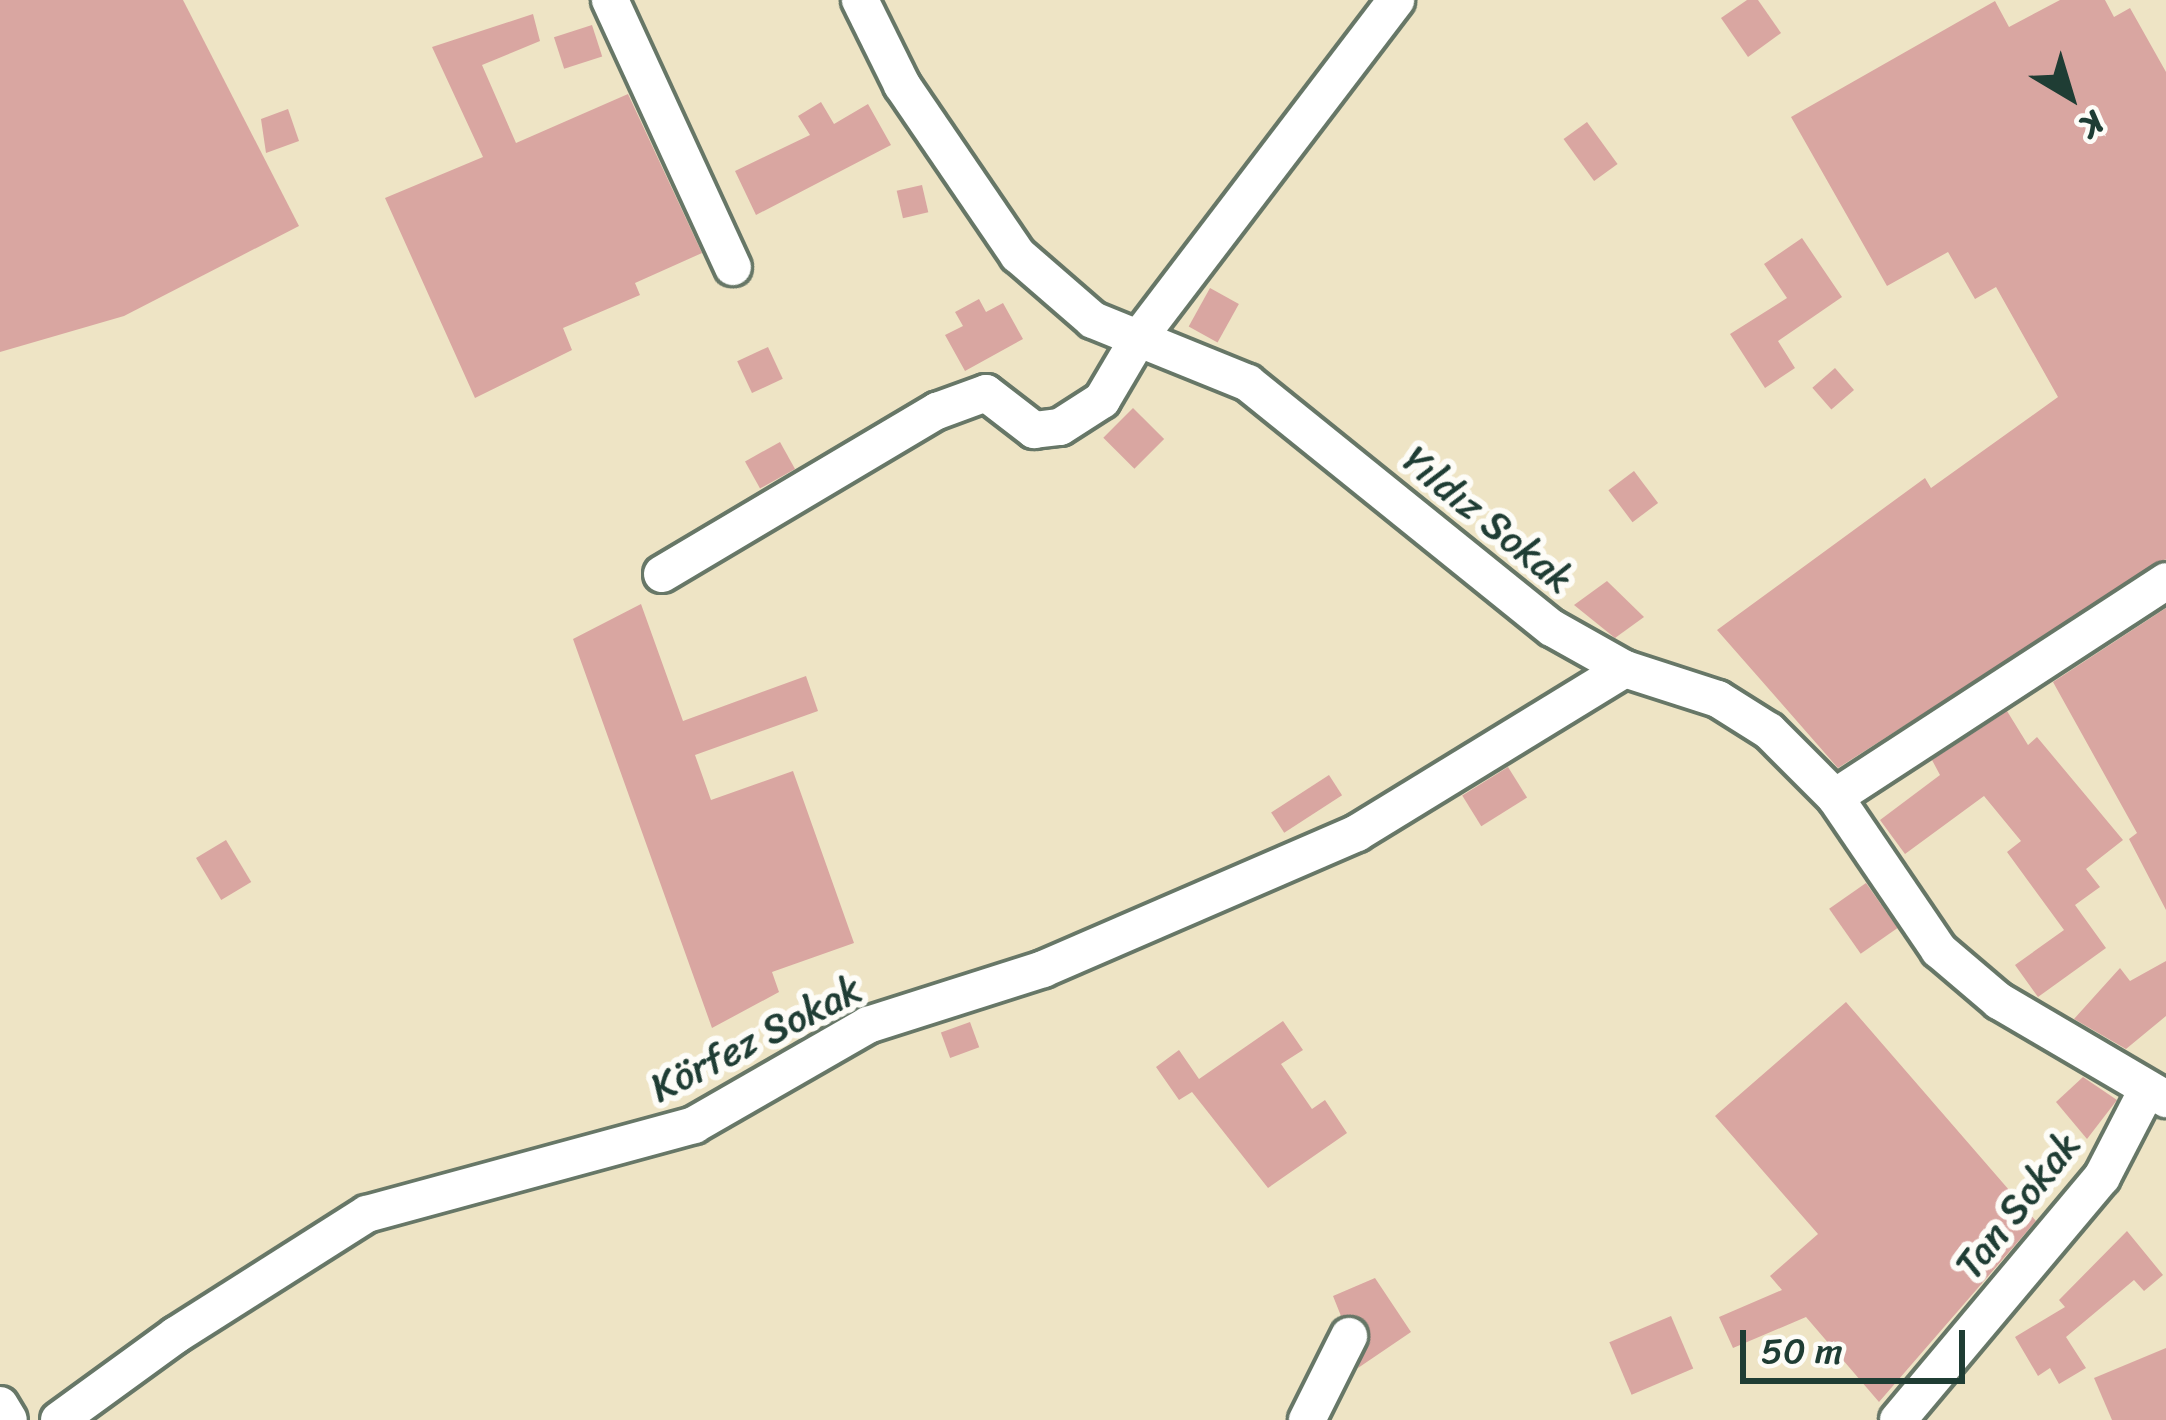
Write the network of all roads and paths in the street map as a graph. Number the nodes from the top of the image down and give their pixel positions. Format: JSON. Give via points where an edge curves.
{"nodes":[{"id":1,"x":610,"y":0,"type":"edge"},
{"id":2,"x":860,"y":0,"type":"edge"},
{"id":3,"x":1396,"y":0,"type":"edge"},
{"id":4,"x":733,"y":267,"type":"dead end"},
{"id":5,"x":1138,"y":339,"type":"junction"},
{"id":6,"x":662,"y":574,"type":"dead end"},
{"id":7,"x":2166,"y":580,"type":"edge"},
{"id":8,"x":1625,"y":669,"type":"junction"},
{"id":9,"x":1835,"y":797,"type":"junction"},
{"id":10,"x":2157,"y":1095,"type":"edge"},
{"id":11,"x":1349,"y":1336,"type":"dead end"},
{"id":12,"x":0,"y":1405,"type":"edge"},
{"id":13,"x":8,"y":1420,"type":"edge"},
{"id":14,"x":59,"y":1420,"type":"edge"},
{"id":15,"x":1307,"y":1420,"type":"edge"},
{"id":16,"x":1898,"y":1420,"type":"edge"}],
"edges":[{"from":1,"to":4,"type":"street"},
{"from":2,"to":5,"type":"street","name":"Yıldız Sokak","via":[[902,86],[1018,255],[1093,320]]},
{"from":3,"to":5,"type":"street"},
{"from":5,"to":6,"type":"street","via":[[1102,400],[1060,427],[1034,430],[986,393],[937,411]]},
{"from":5,"to":8,"type":"street","name":"Yıldız Sokak","via":[[1248,383],[1336,448],[1491,586]]},
{"from":7,"to":9,"type":"street"},
{"from":8,"to":9,"type":"street","name":"Yıldız Sokak","via":[[1718,700],[1769,731]]},
{"from":8,"to":14,"type":"street","name":"Körfez Sokak","via":[[1357,833],[1042,969],[868,1025],[694,1125],[367,1214]]},
{"from":9,"to":10,"type":"street","name":"Yıldız Sokak","via":[[1939,950],[2000,1001]]},
{"from":10,"to":16,"type":"street","name":"Tan Sokak","via":[[2102,1177]]},
{"from":11,"to":15,"type":"street"},
{"from":12,"to":13,"type":"street"}]}
